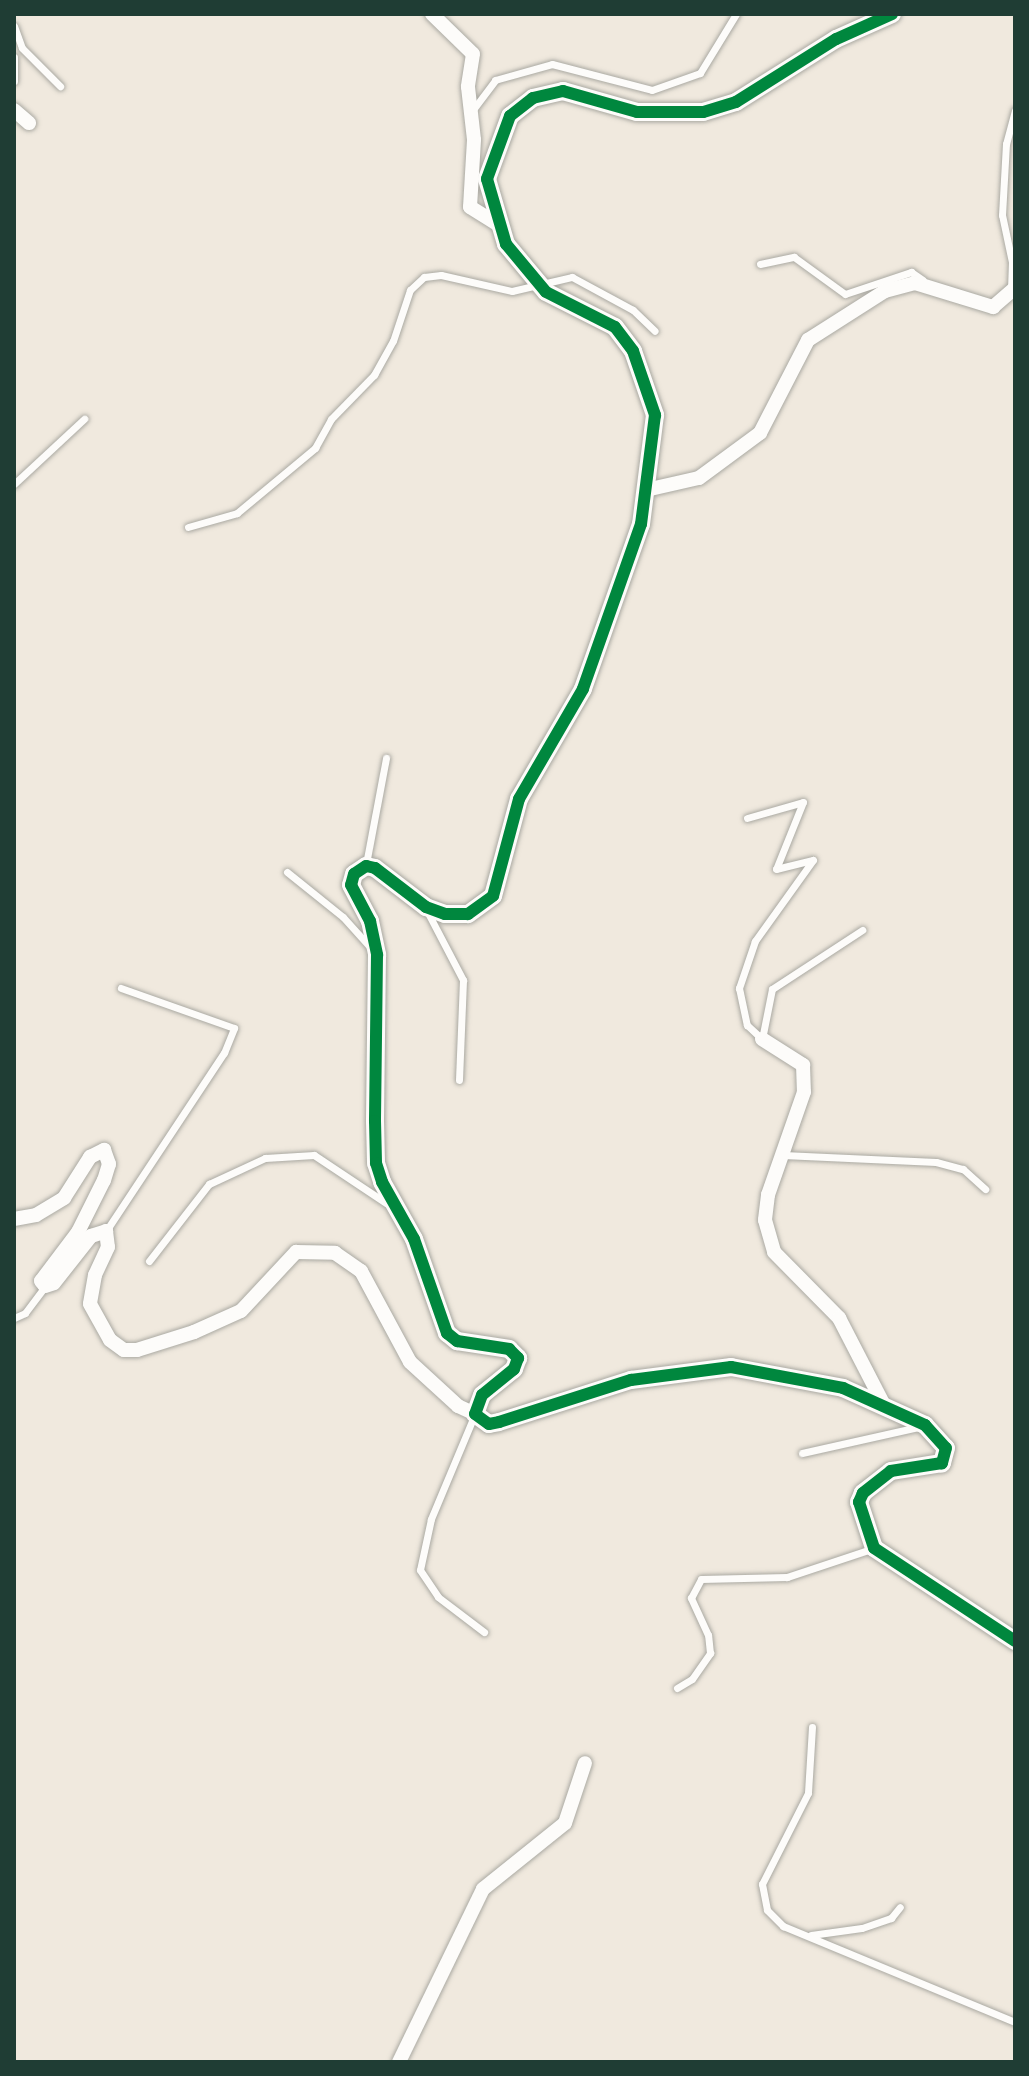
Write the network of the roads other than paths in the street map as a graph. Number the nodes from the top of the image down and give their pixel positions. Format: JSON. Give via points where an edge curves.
{"nodes":[{"id":1,"x":432,"y":14,"type":"edge"},
{"id":2,"x":736,"y":14,"type":"edge"},
{"id":3,"x":892,"y":14,"type":"edge"},
{"id":4,"x":14,"y":26,"type":"edge"},
{"id":5,"x":14,"y":57,"type":"edge"},
{"id":6,"x":14,"y":81,"type":"edge"},
{"id":7,"x":60,"y":86,"type":"dead end"},
{"id":8,"x":14,"y":110,"type":"edge"},
{"id":9,"x":1015,"y":110,"type":"edge"},
{"id":10,"x":471,"y":113,"type":"junction"},
{"id":11,"x":29,"y":123,"type":"dead end"},
{"id":12,"x":499,"y":225,"type":"junction"},
{"id":13,"x":760,"y":264,"type":"dead end"},
{"id":14,"x":536,"y":282,"type":"junction"},
{"id":15,"x":1013,"y":290,"type":"edge"},
{"id":16,"x":942,"y":291,"type":"junction"},
{"id":17,"x":655,"y":331,"type":"dead end"},
{"id":18,"x":84,"y":419,"type":"dead end"},
{"id":19,"x":14,"y":484,"type":"edge"},
{"id":20,"x":646,"y":490,"type":"junction"},
{"id":21,"x":188,"y":527,"type":"dead end"},
{"id":22,"x":386,"y":758,"type":"dead end"},
{"id":23,"x":747,"y":818,"type":"dead end"},
{"id":24,"x":366,"y":866,"type":"junction"},
{"id":25,"x":287,"y":872,"type":"dead end"},
{"id":26,"x":426,"y":907,"type":"junction"},
{"id":27,"x":862,"y":930,"type":"dead end"},
{"id":28,"x":377,"y":955,"type":"junction"},
{"id":29,"x":121,"y":988,"type":"dead end"},
{"id":30,"x":762,"y":1039,"type":"junction"},
{"id":31,"x":459,"y":1080,"type":"dead end"},
{"id":32,"x":781,"y":1155,"type":"junction"},
{"id":33,"x":985,"y":1189,"type":"dead end"},
{"id":34,"x":398,"y":1211,"type":"junction"},
{"id":35,"x":14,"y":1219,"type":"edge"},
{"id":36,"x":106,"y":1231,"type":"junction"},
{"id":37,"x":149,"y":1261,"type":"dead end"},
{"id":38,"x":45,"y":1286,"type":"junction"},
{"id":39,"x":14,"y":1318,"type":"edge"},
{"id":40,"x":884,"y":1405,"type":"junction"},
{"id":41,"x":475,"y":1414,"type":"junction"},
{"id":42,"x":925,"y":1425,"type":"junction"},
{"id":43,"x":802,"y":1453,"type":"dead end"},
{"id":44,"x":874,"y":1548,"type":"junction"},
{"id":45,"x":484,"y":1632,"type":"dead end"},
{"id":46,"x":1015,"y":1641,"type":"edge"},
{"id":47,"x":677,"y":1688,"type":"dead end"},
{"id":48,"x":812,"y":1727,"type":"dead end"},
{"id":49,"x":585,"y":1763,"type":"dead end"},
{"id":50,"x":900,"y":1907,"type":"dead end"},
{"id":51,"x":809,"y":1936,"type":"junction"},
{"id":52,"x":1015,"y":2022,"type":"edge"},
{"id":53,"x":399,"y":2062,"type":"edge"}],
"edges":[{"from":1,"to":10,"type":"street","via":[[473,54]]},
{"from":2,"to":10,"type":"lane","via":[[700,73],[652,90],[552,64],[495,80]]},
{"from":3,"to":12,"type":"street","via":[[836,39],[736,102],[703,112],[637,112],[563,91],[533,98],[510,116],[490,164],[490,201]]},
{"from":4,"to":7,"type":"lane","via":[[22,48]]},
{"from":5,"to":6,"type":"lane"},
{"from":8,"to":11,"type":"street"},
{"from":9,"to":15,"type":"lane","via":[[1006,144],[1002,215]]},
{"from":10,"to":12,"type":"street","via":[[470,207]]},
{"from":12,"to":14,"type":"street"},
{"from":13,"to":16,"type":"lane","via":[[794,257],[819,270],[845,294],[911,272]]},
{"from":14,"to":17,"type":"lane","via":[[572,277],[633,310]]},
{"from":14,"to":20,"type":"street","via":[[615,327],[633,351],[655,415]]},
{"from":14,"to":21,"type":"lane","via":[[512,291],[441,275],[424,277],[410,290],[393,341],[374,375],[331,419],[315,448],[237,513]]},
{"from":15,"to":16,"type":"street","via":[[993,307]]},
{"from":16,"to":20,"type":"street","via":[[915,283],[885,291],[808,340],[760,433],[699,478]]},
{"from":18,"to":19,"type":"lane"},
{"from":20,"to":26,"type":"street","via":[[641,524],[599,649],[583,689],[519,799],[493,896],[468,914]]},
{"from":22,"to":24,"type":"lane"},
{"from":23,"to":30,"type":"lane","via":[[803,802],[776,869],[813,860],[755,941],[739,988],[747,1025]]},
{"from":24,"to":26,"type":"street"},
{"from":24,"to":28,"type":"street","via":[[354,874],[351,885],[370,921]]},
{"from":25,"to":28,"type":"lane","via":[[343,917]]},
{"from":26,"to":31,"type":"lane","via":[[463,980]]},
{"from":27,"to":30,"type":"lane","via":[[772,989]]},
{"from":28,"to":34,"type":"street","via":[[376,1163]]},
{"from":29,"to":36,"type":"lane","via":[[234,1028],[224,1053]]},
{"from":30,"to":32,"type":"street","via":[[803,1065],[804,1092]]},
{"from":32,"to":33,"type":"lane","via":[[936,1162],[963,1169]]},
{"from":32,"to":40,"type":"street","via":[[765,1220],[774,1252],[839,1318]]},
{"from":34,"to":37,"type":"lane","via":[[314,1155],[265,1158],[209,1184]]},
{"from":34,"to":41,"type":"street","via":[[414,1239],[447,1333],[457,1341],[509,1349],[518,1358],[514,1369],[482,1395]]},
{"from":35,"to":38,"type":"street","via":[[36,1215],[64,1198],[90,1157],[104,1150],[108,1154],[104,1180],[78,1232],[41,1281]]},
{"from":36,"to":38,"type":"street","via":[[91,1236],[54,1283]]},
{"from":36,"to":41,"type":"street","via":[[108,1247],[90,1304],[98,1326],[124,1350],[194,1332],[241,1311],[296,1252],[335,1253],[361,1271],[410,1362],[458,1406]]},
{"from":38,"to":39,"type":"lane","via":[[25,1313]]},
{"from":40,"to":41,"type":"street","via":[[803,1376],[731,1367],[631,1380],[489,1424]]},
{"from":40,"to":42,"type":"street"},
{"from":41,"to":45,"type":"lane","via":[[431,1519],[420,1570],[438,1597]]},
{"from":42,"to":43,"type":"lane"},
{"from":42,"to":44,"type":"street","via":[[946,1448],[942,1463],[891,1471],[875,1480],[859,1502]]},
{"from":44,"to":46,"type":"street","via":[[881,1558]]},
{"from":44,"to":47,"type":"lane","via":[[787,1577],[701,1579],[691,1598],[710,1653],[692,1679]]},
{"from":48,"to":51,"type":"lane","via":[[808,1793],[762,1884],[767,1910],[783,1926]]},
{"from":49,"to":53,"type":"street","via":[[565,1823],[483,1889]]},
{"from":50,"to":51,"type":"lane","via":[[891,1918],[862,1928]]},
{"from":51,"to":52,"type":"lane"}]}
